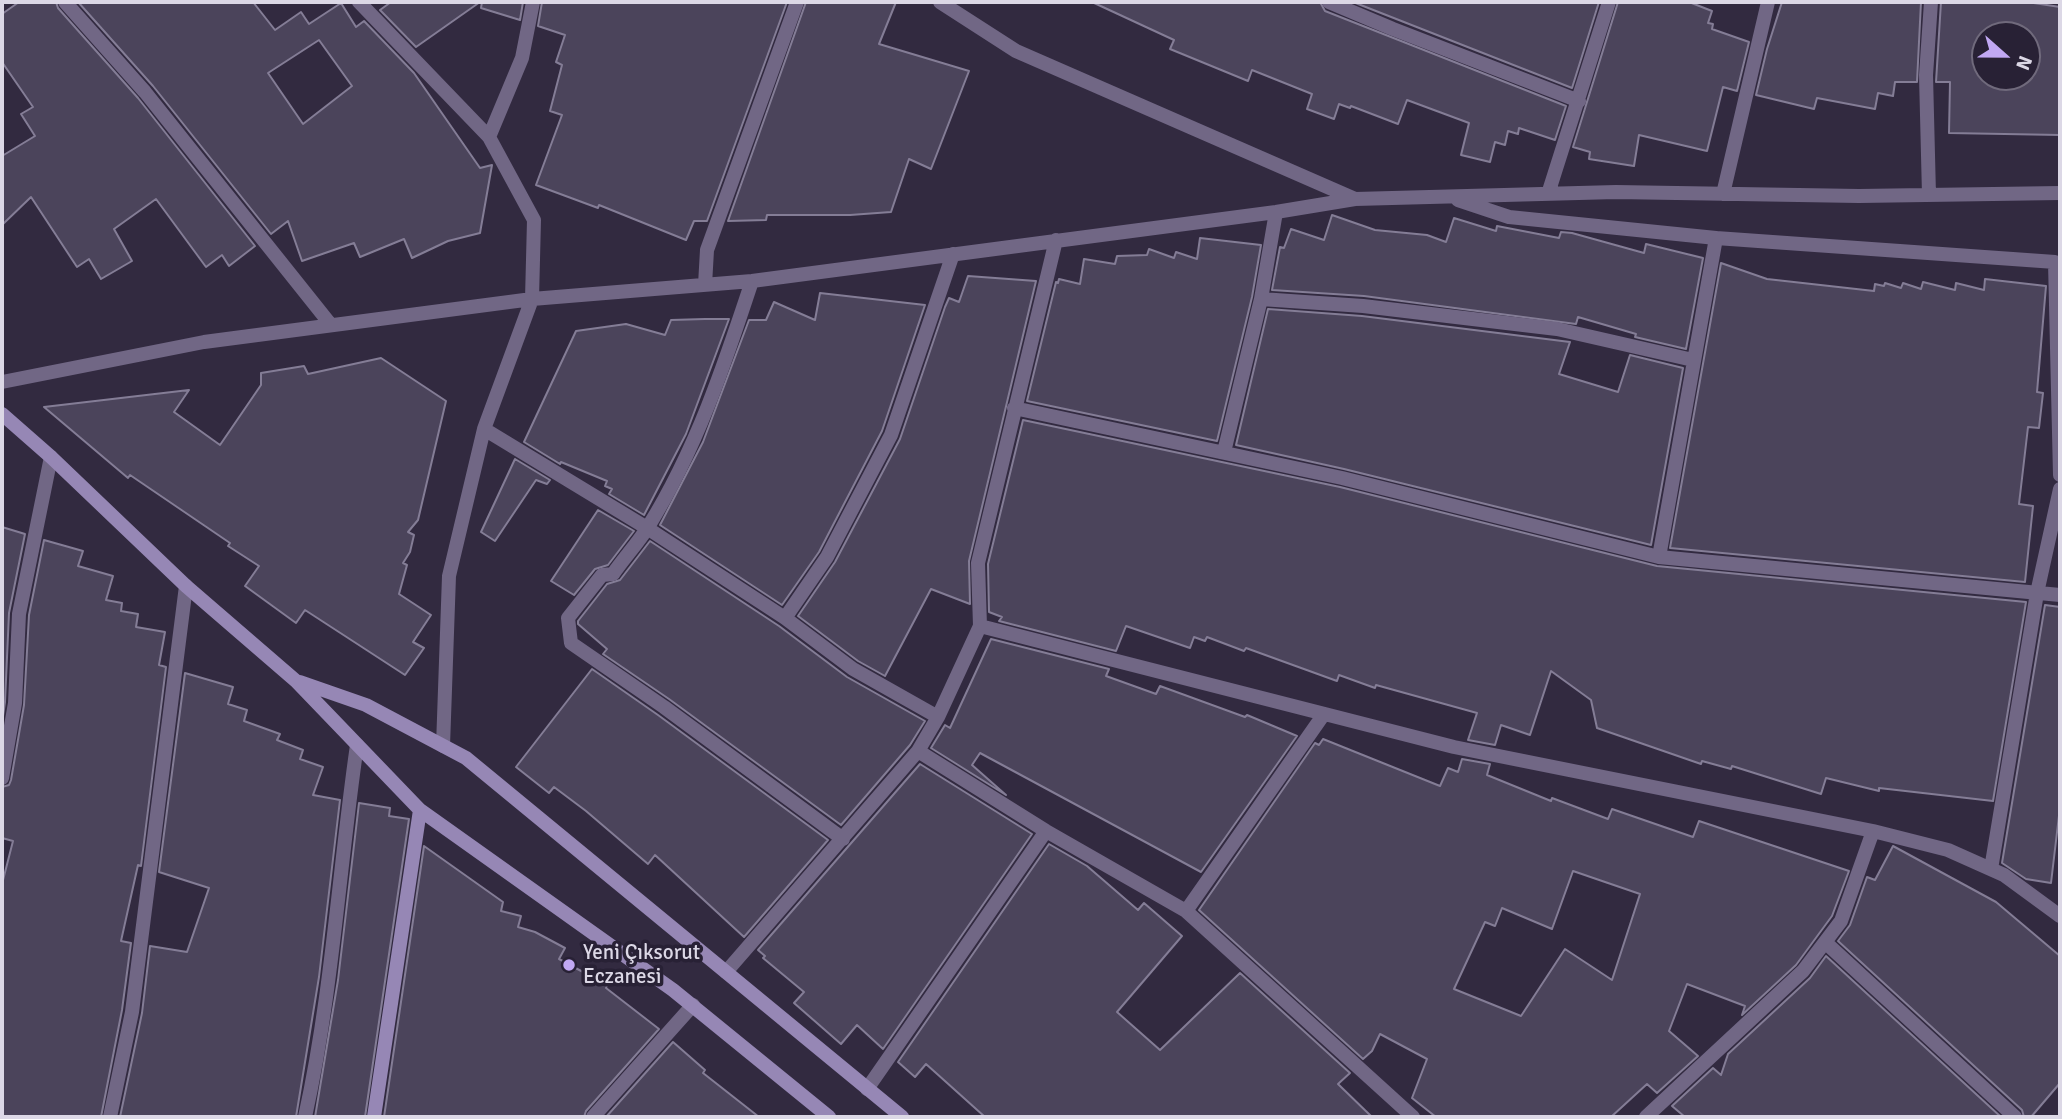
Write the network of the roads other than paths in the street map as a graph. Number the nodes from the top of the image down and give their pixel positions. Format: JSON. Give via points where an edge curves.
{"nodes":[{"id":1,"x":65,"y":2,"type":"edge"},
{"id":2,"x":359,"y":2,"type":"edge"},
{"id":3,"x":533,"y":2,"type":"edge"},
{"id":4,"x":797,"y":2,"type":"edge"},
{"id":5,"x":940,"y":2,"type":"edge"},
{"id":6,"x":1329,"y":2,"type":"edge"},
{"id":7,"x":1609,"y":2,"type":"edge"},
{"id":8,"x":1768,"y":2,"type":"edge"},
{"id":9,"x":1931,"y":2,"type":"edge"},
{"id":10,"x":1579,"y":101,"type":"junction"},
{"id":11,"x":489,"y":137,"type":"junction"},
{"id":12,"x":2060,"y":193,"type":"edge"},
{"id":13,"x":1548,"y":194,"type":"junction"},
{"id":14,"x":1723,"y":194,"type":"junction"},
{"id":15,"x":1929,"y":195,"type":"junction"},
{"id":16,"x":1447,"y":197,"type":"junction"},
{"id":17,"x":1355,"y":199,"type":"junction"},
{"id":18,"x":1276,"y":212,"type":"junction"},
{"id":19,"x":1716,"y":238,"type":"junction"},
{"id":20,"x":1056,"y":240,"type":"junction"},
{"id":21,"x":953,"y":254,"type":"junction"},
{"id":22,"x":752,"y":281,"type":"junction"},
{"id":23,"x":705,"y":285,"type":"junction"},
{"id":24,"x":532,"y":299,"type":"junction"},
{"id":25,"x":1261,"y":299,"type":"junction"},
{"id":26,"x":331,"y":325,"type":"junction"},
{"id":27,"x":1693,"y":360,"type":"junction"},
{"id":28,"x":2,"y":382,"type":"edge"},
{"id":29,"x":1014,"y":408,"type":"junction"},
{"id":30,"x":2,"y":414,"type":"edge"},
{"id":31,"x":484,"y":429,"type":"junction"},
{"id":32,"x":1224,"y":452,"type":"junction"},
{"id":33,"x":51,"y":457,"type":"junction"},
{"id":34,"x":2060,"y":475,"type":"edge"},
{"id":35,"x":2060,"y":489,"type":"edge"},
{"id":36,"x":647,"y":528,"type":"junction"},
{"id":37,"x":1659,"y":557,"type":"junction"},
{"id":38,"x":186,"y":586,"type":"junction"},
{"id":39,"x":2037,"y":593,"type":"junction"},
{"id":40,"x":2060,"y":594,"type":"edge"},
{"id":41,"x":785,"y":618,"type":"junction"},
{"id":42,"x":980,"y":626,"type":"junction"},
{"id":43,"x":296,"y":681,"type":"junction"},
{"id":44,"x":1324,"y":714,"type":"junction"},
{"id":45,"x":938,"y":717,"type":"junction"},
{"id":46,"x":357,"y":745,"type":"junction"},
{"id":47,"x":443,"y":746,"type":"junction"},
{"id":48,"x":918,"y":751,"type":"junction"},
{"id":49,"x":2,"y":778,"type":"edge"},
{"id":50,"x":420,"y":810,"type":"junction"},
{"id":51,"x":1046,"y":831,"type":"junction"},
{"id":52,"x":1873,"y":831,"type":"junction"},
{"id":53,"x":843,"y":839,"type":"junction"},
{"id":54,"x":1991,"y":869,"type":"junction"},
{"id":55,"x":1186,"y":911,"type":"junction"},
{"id":56,"x":2060,"y":916,"type":"edge"},
{"id":57,"x":1825,"y":942,"type":"junction"},
{"id":58,"x":726,"y":972,"type":"junction"},
{"id":59,"x":693,"y":1005,"type":"junction"},
{"id":60,"x":867,"y":1089,"type":"junction"},
{"id":61,"x":110,"y":1117,"type":"edge"},
{"id":62,"x":305,"y":1117,"type":"edge"},
{"id":63,"x":374,"y":1117,"type":"edge"},
{"id":64,"x":593,"y":1117,"type":"edge"},
{"id":65,"x":829,"y":1117,"type":"edge"},
{"id":66,"x":902,"y":1117,"type":"edge"},
{"id":67,"x":1413,"y":1117,"type":"edge"},
{"id":68,"x":1646,"y":1117,"type":"edge"},
{"id":69,"x":2015,"y":1117,"type":"edge"}],
"edges":[{"from":1,"to":26,"type":"street","via":[[145,92]]},
{"from":2,"to":11,"type":"street"},
{"from":3,"to":11,"type":"street","via":[[522,58]]},
{"from":4,"to":23,"type":"street","via":[[707,250]]},
{"from":5,"to":17,"type":"street","via":[[1016,51]]},
{"from":6,"to":10,"type":"street"},
{"from":7,"to":10,"type":"street"},
{"from":8,"to":14,"type":"street"},
{"from":9,"to":15,"type":"street","via":[[1926,75]]},
{"from":10,"to":13,"type":"street"},
{"from":11,"to":24,"type":"street","via":[[534,220]]},
{"from":12,"to":15,"type":"street"},
{"from":13,"to":14,"type":"street"},
{"from":13,"to":16,"type":"street"},
{"from":14,"to":15,"type":"street"},
{"from":16,"to":17,"type":"street"},
{"from":16,"to":19,"type":"street","via":[[1509,217]]},
{"from":17,"to":18,"type":"street"},
{"from":18,"to":20,"type":"street"},
{"from":18,"to":25,"type":"street"},
{"from":19,"to":27,"type":"street"},
{"from":19,"to":34,"type":"street","via":[[2054,262]]},
{"from":20,"to":21,"type":"street"},
{"from":20,"to":29,"type":"street"},
{"from":21,"to":22,"type":"street"},
{"from":21,"to":41,"type":"street","via":[[891,435],[827,557]]},
{"from":22,"to":23,"type":"street"},
{"from":22,"to":36,"type":"street","via":[[689,452]]},
{"from":23,"to":24,"type":"street"},
{"from":24,"to":26,"type":"street"},
{"from":24,"to":31,"type":"street"},
{"from":25,"to":27,"type":"street","via":[[1557,329]]},
{"from":25,"to":32,"type":"street"},
{"from":26,"to":28,"type":"street","via":[[204,342]]},
{"from":27,"to":37,"type":"street"},
{"from":29,"to":32,"type":"street"},
{"from":29,"to":42,"type":"street","via":[[978,563]]},
{"from":30,"to":33,"type":"street"},
{"from":31,"to":36,"type":"street"},
{"from":31,"to":47,"type":"street","via":[[449,576]]},
{"from":32,"to":37,"type":"street"},
{"from":33,"to":38,"type":"street"},
{"from":33,"to":49,"type":"street","via":[[19,614],[15,703]]},
{"from":35,"to":39,"type":"street"},
{"from":36,"to":41,"type":"street"},
{"from":36,"to":53,"type":"street","via":[[613,574],[602,575],[568,618],[571,643]]},
{"from":37,"to":39,"type":"street"},
{"from":38,"to":43,"type":"street"},
{"from":38,"to":61,"type":"street","via":[[132,1012]]},
{"from":39,"to":40,"type":"street"},
{"from":39,"to":54,"type":"street"},
{"from":41,"to":45,"type":"street","via":[[853,669]]},
{"from":42,"to":44,"type":"street"},
{"from":42,"to":45,"type":"street"},
{"from":43,"to":46,"type":"street"},
{"from":43,"to":47,"type":"street","via":[[366,705]]},
{"from":44,"to":52,"type":"street","via":[[1454,747]]},
{"from":44,"to":55,"type":"street"},
{"from":45,"to":48,"type":"street"},
{"from":46,"to":50,"type":"street"},
{"from":46,"to":62,"type":"street","via":[[328,987]]},
{"from":47,"to":58,"type":"street","via":[[466,758]]},
{"from":48,"to":51,"type":"street"},
{"from":48,"to":53,"type":"street"},
{"from":50,"to":59,"type":"street"},
{"from":50,"to":63,"type":"street"},
{"from":51,"to":55,"type":"street"},
{"from":51,"to":60,"type":"street"},
{"from":52,"to":54,"type":"street","via":[[1948,850]]},
{"from":52,"to":57,"type":"street","via":[[1841,921]]},
{"from":53,"to":58,"type":"street"},
{"from":54,"to":56,"type":"street"},
{"from":55,"to":67,"type":"street"},
{"from":57,"to":68,"type":"street","via":[[1803,971]]},
{"from":57,"to":69,"type":"street"},
{"from":58,"to":60,"type":"street"},
{"from":59,"to":64,"type":"street"},
{"from":59,"to":65,"type":"street"},
{"from":60,"to":66,"type":"street"}]}
